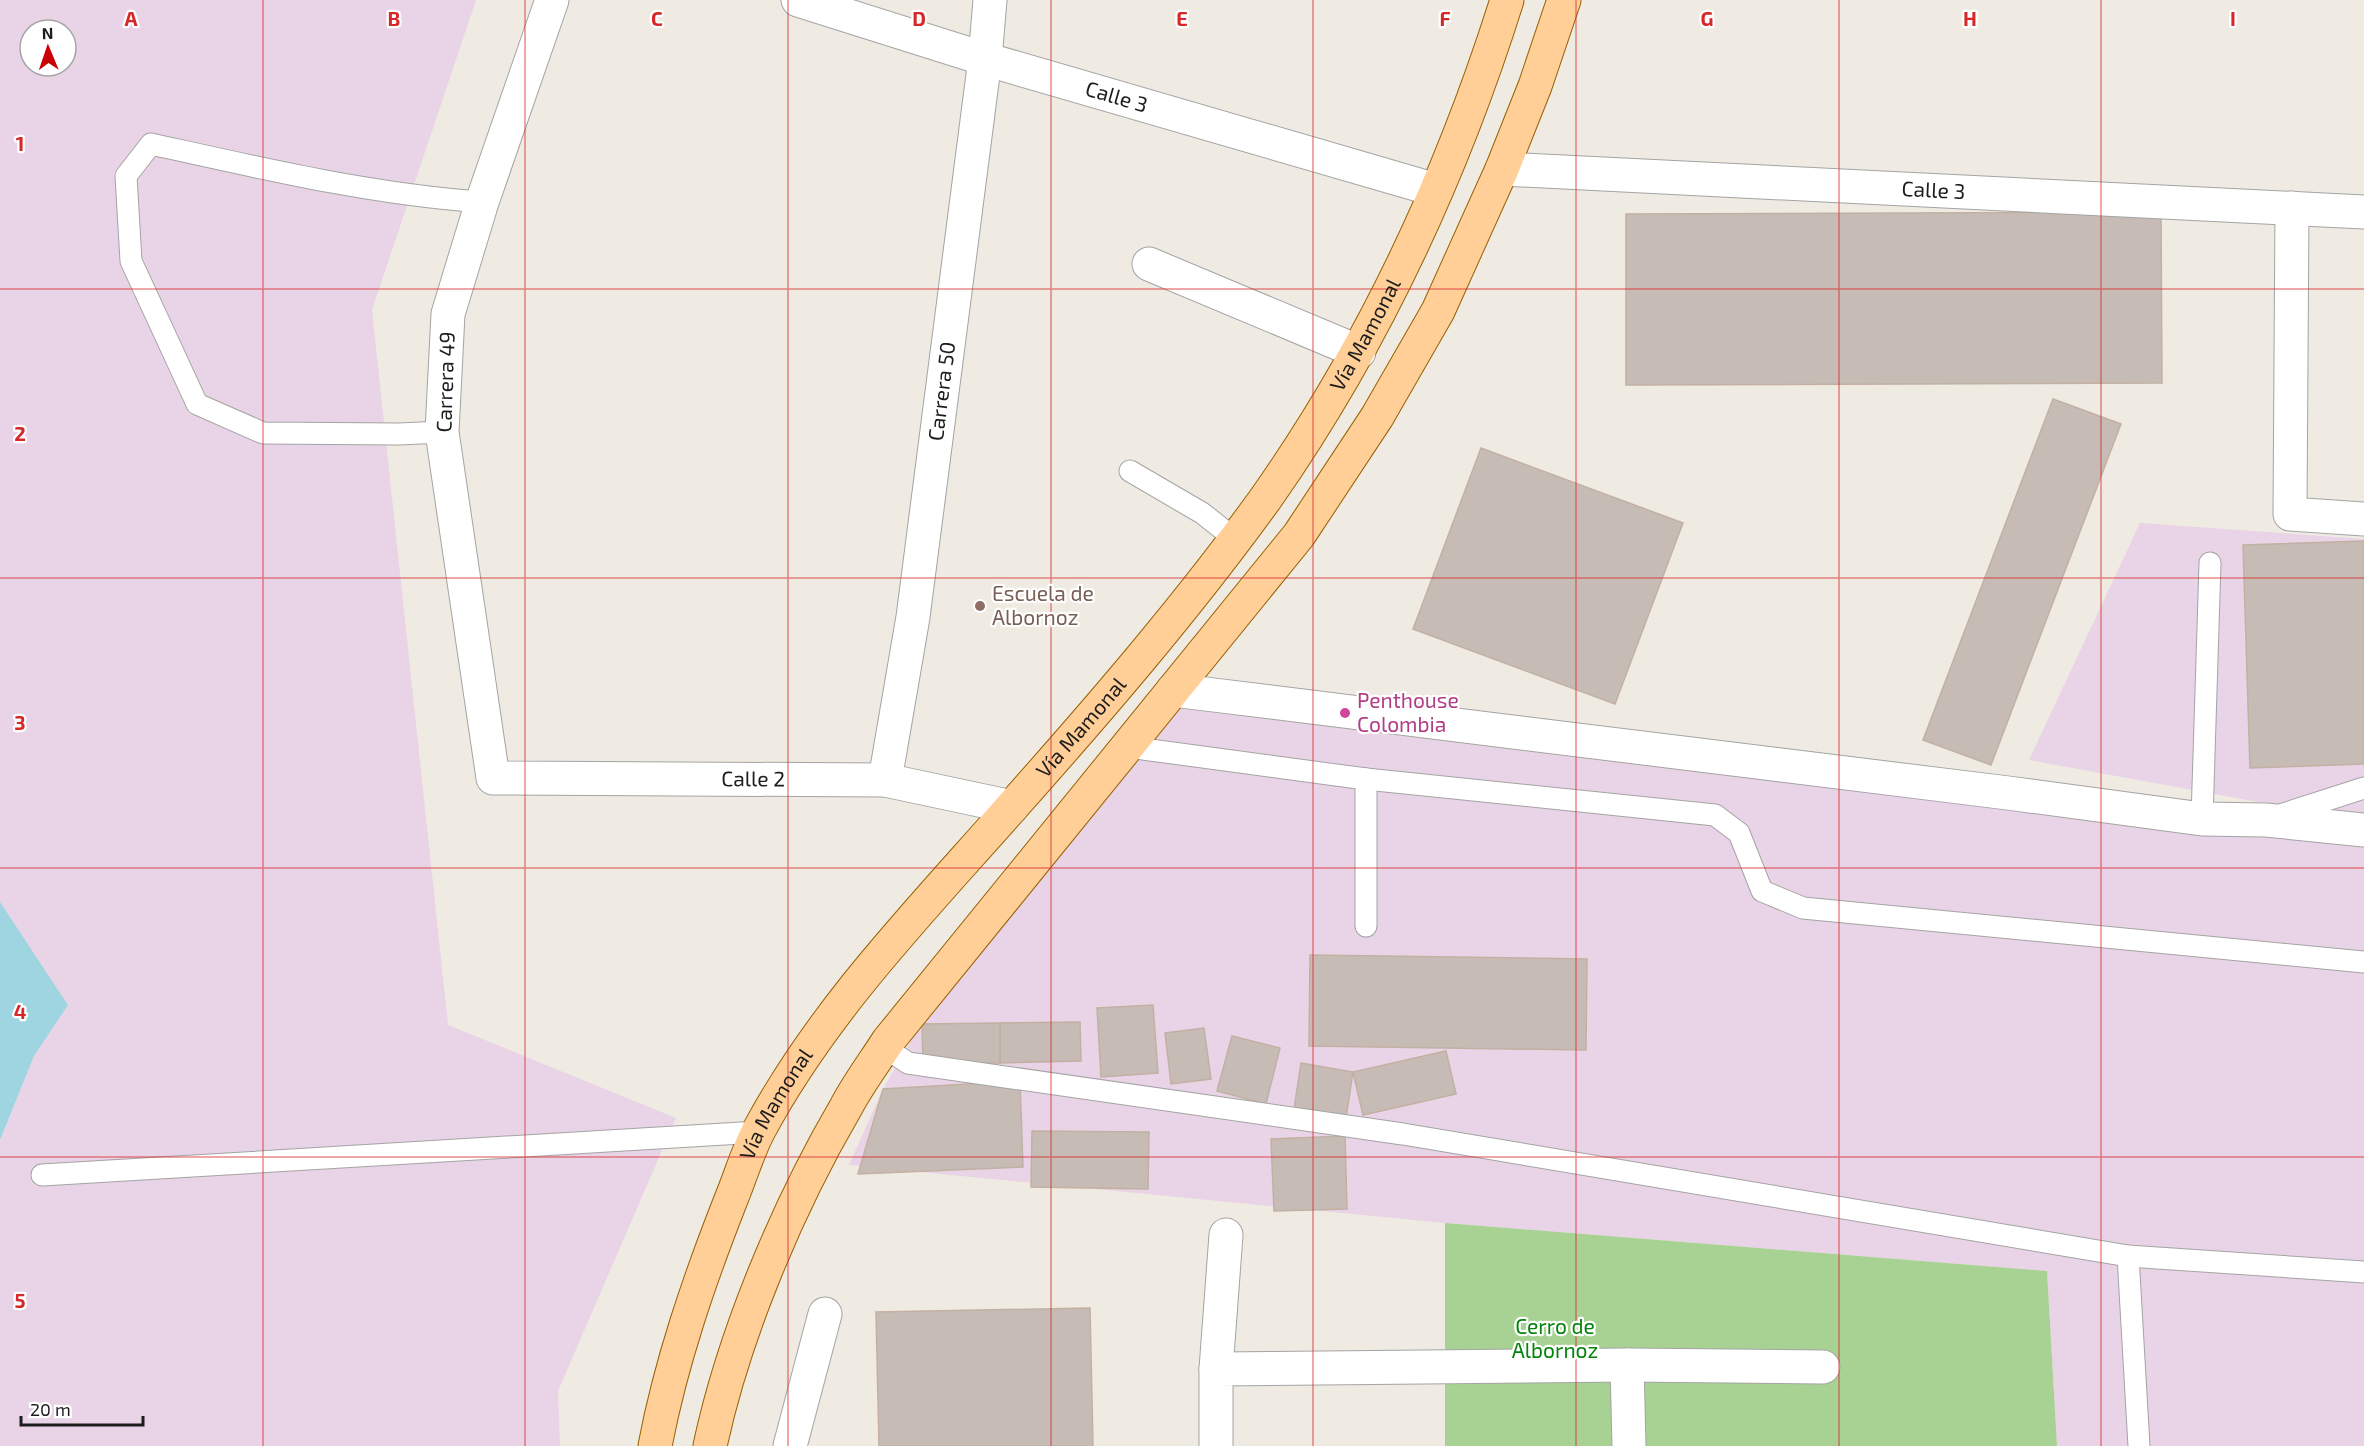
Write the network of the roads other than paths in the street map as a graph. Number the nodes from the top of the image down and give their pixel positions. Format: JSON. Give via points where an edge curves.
{"nodes":[{"id":1,"x":552,"y":0,"type":"edge"},
{"id":2,"x":798,"y":0,"type":"edge"},
{"id":3,"x":990,"y":0,"type":"edge"},
{"id":4,"x":1507,"y":0,"type":"edge"},
{"id":5,"x":1563,"y":0,"type":"edge"},
{"id":6,"x":985,"y":59,"type":"junction"},
{"id":7,"x":1502,"y":169,"type":"junction"},
{"id":8,"x":1436,"y":190,"type":"junction"},
{"id":9,"x":482,"y":202,"type":"junction"},
{"id":10,"x":2292,"y":208,"type":"junction"},
{"id":11,"x":2364,"y":212,"type":"edge"},
{"id":12,"x":1149,"y":264,"type":"dead end"},
{"id":13,"x":1359,"y":352,"type":"junction"},
{"id":14,"x":442,"y":432,"type":"junction"},
{"id":15,"x":1130,"y":471,"type":"dead end"},
{"id":16,"x":2364,"y":519,"type":"edge"},
{"id":17,"x":1235,"y":539,"type":"junction"},
{"id":18,"x":2210,"y":563,"type":"dead end"},
{"id":19,"x":1173,"y":690,"type":"junction"},
{"id":20,"x":1128,"y":747,"type":"junction"},
{"id":21,"x":493,"y":778,"type":"joint"},
{"id":22,"x":1366,"y":779,"type":"junction"},
{"id":23,"x":885,"y":780,"type":"junction"},
{"id":24,"x":2364,"y":788,"type":"edge"},
{"id":25,"x":1012,"y":807,"type":"junction"},
{"id":26,"x":2202,"y":819,"type":"junction"},
{"id":27,"x":2265,"y":820,"type":"junction"},
{"id":28,"x":2364,"y":830,"type":"edge"},
{"id":29,"x":1366,"y":926,"type":"dead end"},
{"id":30,"x":2364,"y":962,"type":"edge"},
{"id":31,"x":888,"y":1041,"type":"junction"},
{"id":32,"x":758,"y":1132,"type":"junction"},
{"id":33,"x":42,"y":1175,"type":"dead end"},
{"id":34,"x":1226,"y":1235,"type":"dead end"},
{"id":35,"x":2128,"y":1256,"type":"junction"},
{"id":36,"x":2364,"y":1272,"type":"edge"},
{"id":37,"x":825,"y":1314,"type":"dead end"},
{"id":38,"x":1627,"y":1365,"type":"junction"},
{"id":39,"x":1823,"y":1367,"type":"dead end"},
{"id":40,"x":1216,"y":1369,"type":"junction"},
{"id":41,"x":655,"y":1446,"type":"edge"},
{"id":42,"x":710,"y":1446,"type":"edge"},
{"id":43,"x":790,"y":1446,"type":"edge"},
{"id":44,"x":1216,"y":1446,"type":"edge"},
{"id":45,"x":1629,"y":1446,"type":"edge"},
{"id":46,"x":2139,"y":1446,"type":"edge"}],
"edges":[{"from":1,"to":9,"type":"street","name":"Carrera 49"},
{"from":2,"to":6,"type":"street","name":"Calle 3"},
{"from":3,"to":6,"type":"street","name":"Carrera 50"},
{"from":4,"to":8,"type":"main road","name":"Vía Mamonal"},
{"from":5,"to":7,"type":"main road"},
{"from":6,"to":8,"type":"street","name":"Calle 3"},
{"from":6,"to":23,"type":"street","name":"Carrera 50","via":[[913,617]]},
{"from":7,"to":10,"type":"street","name":"Calle 3"},
{"from":7,"to":19,"type":"main road","via":[[1438,311],[1377,417],[1299,535]]},
{"from":8,"to":13,"type":"main road","name":"Vía Mamonal"},
{"from":9,"to":14,"type":"street","name":"Carrera 49","via":[[448,314]]},
{"from":9,"to":14,"type":"lane","via":[[304,177],[151,144],[126,176],[131,261],[197,404],[263,433]]},
{"from":10,"to":11,"type":"street","name":"Calle 3"},
{"from":10,"to":16,"type":"street","via":[[2290,514]]},
{"from":12,"to":13,"type":"street"},
{"from":13,"to":17,"type":"main road","name":"Vía Mamonal","via":[[1268,495]]},
{"from":14,"to":21,"type":"street","name":"Carrera 49"},
{"from":15,"to":17,"type":"lane","via":[[1202,513]]},
{"from":17,"to":25,"type":"main road","name":"Vía Mamonal","via":[[1147,651]]},
{"from":18,"to":26,"type":"lane"},
{"from":19,"to":20,"type":"main road"},
{"from":19,"to":26,"type":"street"},
{"from":20,"to":22,"type":"lane"},
{"from":20,"to":31,"type":"main road"},
{"from":21,"to":23,"type":"street","name":"Calle 2"},
{"from":22,"to":29,"type":"lane"},
{"from":22,"to":30,"type":"lane","via":[[1715,815],[1739,833],[1762,891],[1803,908]]},
{"from":23,"to":25,"type":"street","name":"Calle 2"},
{"from":24,"to":27,"type":"lane"},
{"from":25,"to":32,"type":"main road","name":"Vía Mamonal","via":[[902,930],[812,1044]]},
{"from":26,"to":27,"type":"street"},
{"from":27,"to":28,"type":"street"},
{"from":31,"to":35,"type":"lane","via":[[896,1055],[908,1063],[1403,1134]]},
{"from":31,"to":42,"type":"main road","via":[[846,1106],[792,1209],[751,1311],[717,1410]]},
{"from":32,"to":33,"type":"lane"},
{"from":32,"to":41,"type":"main road","name":"Vía Mamonal","via":[[703,1269],[664,1398]]},
{"from":34,"to":40,"type":"street"},
{"from":35,"to":36,"type":"lane"},
{"from":35,"to":46,"type":"lane"},
{"from":37,"to":43,"type":"street"},
{"from":38,"to":39,"type":"street"},
{"from":38,"to":40,"type":"street"},
{"from":38,"to":45,"type":"street"},
{"from":40,"to":44,"type":"street"}]}
